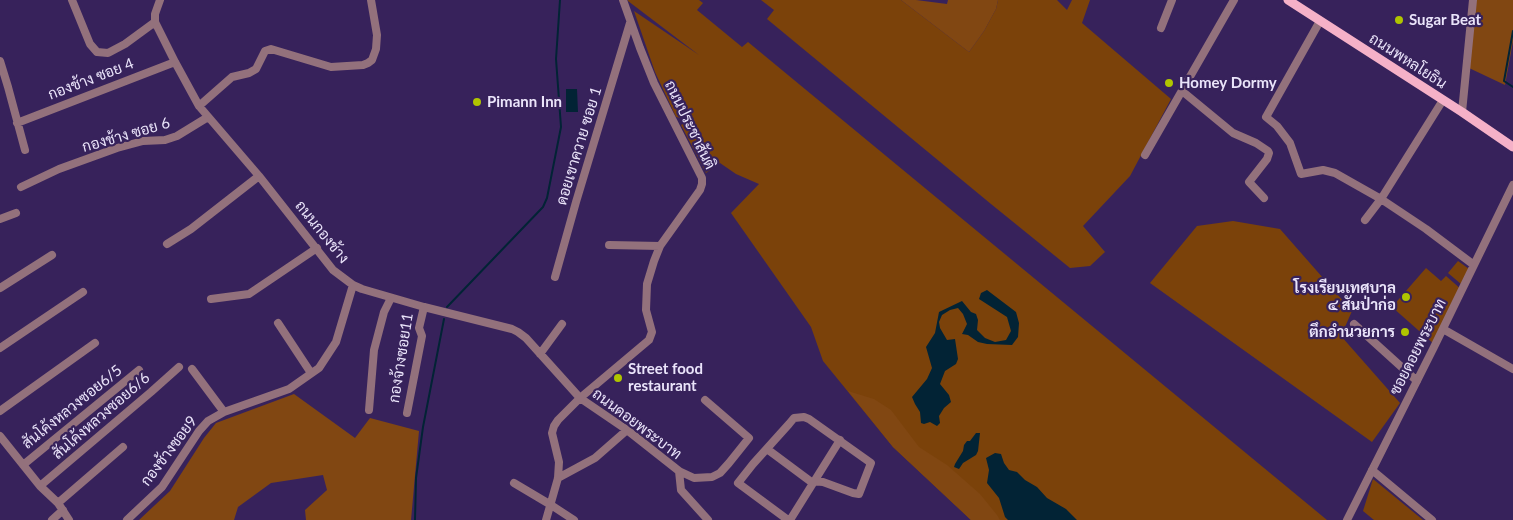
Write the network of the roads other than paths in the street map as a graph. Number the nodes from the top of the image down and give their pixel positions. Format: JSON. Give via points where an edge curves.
{"nodes":[{"id":1,"x":72,"y":0,"type":"edge"},
{"id":2,"x":160,"y":0,"type":"edge"},
{"id":3,"x":371,"y":0,"type":"edge"},
{"id":4,"x":623,"y":0,"type":"edge"},
{"id":5,"x":1172,"y":0,"type":"edge"},
{"id":6,"x":1234,"y":0,"type":"edge"},
{"id":7,"x":1288,"y":0,"type":"edge"},
{"id":8,"x":1473,"y":0,"type":"edge"},
{"id":9,"x":1320,"y":21,"type":"junction"},
{"id":10,"x":155,"y":22,"type":"junction"},
{"id":11,"x":630,"y":23,"type":"junction"},
{"id":12,"x":1161,"y":28,"type":"dead end"},
{"id":13,"x":0,"y":61,"type":"edge"},
{"id":14,"x":175,"y":62,"type":"junction"},
{"id":15,"x":1182,"y":91,"type":"junction"},
{"id":16,"x":1443,"y":100,"type":"junction"},
{"id":17,"x":199,"y":106,"type":"junction"},
{"id":18,"x":1462,"y":112,"type":"junction"},
{"id":19,"x":208,"y":117,"type":"junction"},
{"id":20,"x":17,"y":123,"type":"junction"},
{"id":21,"x":1513,"y":147,"type":"edge"},
{"id":22,"x":25,"y":150,"type":"dead end"},
{"id":23,"x":1145,"y":155,"type":"dead end"},
{"id":24,"x":259,"y":176,"type":"junction"},
{"id":25,"x":1513,"y":185,"type":"edge"},
{"id":26,"x":22,"y":187,"type":"dead end"},
{"id":27,"x":1264,"y":198,"type":"dead end"},
{"id":28,"x":1381,"y":199,"type":"junction"},
{"id":29,"x":16,"y":213,"type":"dead end"},
{"id":30,"x":0,"y":219,"type":"edge"},
{"id":31,"x":1365,"y":220,"type":"dead end"},
{"id":32,"x":167,"y":244,"type":"dead end"},
{"id":33,"x":609,"y":244,"type":"dead end"},
{"id":34,"x":660,"y":246,"type":"junction"},
{"id":35,"x":316,"y":248,"type":"junction"},
{"id":36,"x":52,"y":255,"type":"dead end"},
{"id":37,"x":1474,"y":265,"type":"junction"},
{"id":38,"x":555,"y":277,"type":"dead end"},
{"id":39,"x":353,"y":285,"type":"junction"},
{"id":40,"x":0,"y":288,"type":"edge"},
{"id":41,"x":83,"y":292,"type":"dead end"},
{"id":42,"x":391,"y":298,"type":"junction"},
{"id":43,"x":211,"y":299,"type":"dead end"},
{"id":44,"x":424,"y":307,"type":"junction"},
{"id":45,"x":278,"y":323,"type":"dead end"},
{"id":46,"x":562,"y":324,"type":"dead end"},
{"id":47,"x":1354,"y":324,"type":"dead end"},
{"id":48,"x":1443,"y":329,"type":"junction"},
{"id":49,"x":94,"y":342,"type":"dead end"},
{"id":50,"x":0,"y":348,"type":"edge"},
{"id":51,"x":540,"y":354,"type":"junction"},
{"id":52,"x":179,"y":366,"type":"dead end"},
{"id":53,"x":192,"y":369,"type":"dead end"},
{"id":54,"x":1513,"y":369,"type":"edge"},
{"id":55,"x":139,"y":370,"type":"dead end"},
{"id":56,"x":311,"y":373,"type":"junction"},
{"id":57,"x":1417,"y":381,"type":"junction"},
{"id":58,"x":580,"y":398,"type":"junction"},
{"id":59,"x":705,"y":400,"type":"dead end"},
{"id":60,"x":0,"y":410,"type":"edge"},
{"id":61,"x":369,"y":410,"type":"dead end"},
{"id":62,"x":224,"y":412,"type":"junction"},
{"id":63,"x":406,"y":413,"type":"dead end"},
{"id":64,"x":627,"y":430,"type":"junction"},
{"id":65,"x":0,"y":436,"type":"edge"},
{"id":66,"x":840,"y":440,"type":"junction"},
{"id":67,"x":123,"y":447,"type":"dead end"},
{"id":68,"x":767,"y":448,"type":"junction"},
{"id":69,"x":23,"y":464,"type":"junction"},
{"id":70,"x":1372,"y":470,"type":"junction"},
{"id":71,"x":678,"y":472,"type":"junction"},
{"id":72,"x":558,"y":478,"type":"junction"},
{"id":73,"x":814,"y":482,"type":"junction"},
{"id":74,"x":514,"y":483,"type":"dead end"},
{"id":75,"x":40,"y":486,"type":"junction"},
{"id":76,"x":58,"y":503,"type":"junction"},
{"id":77,"x":551,"y":505,"type":"junction"},
{"id":78,"x":63,"y":510,"type":"junction"},
{"id":79,"x":52,"y":520,"type":"edge"},
{"id":80,"x":69,"y":520,"type":"edge"},
{"id":81,"x":127,"y":520,"type":"edge"},
{"id":82,"x":546,"y":520,"type":"edge"},
{"id":83,"x":574,"y":520,"type":"edge"},
{"id":84,"x":708,"y":520,"type":"edge"},
{"id":85,"x":789,"y":520,"type":"edge"},
{"id":86,"x":1347,"y":520,"type":"edge"},
{"id":87,"x":1432,"y":520,"type":"edge"}],
"edges":[{"from":1,"to":10,"type":"street","via":[[90,44],[97,52],[108,53]]},
{"from":2,"to":10,"type":"street"},
{"from":3,"to":17,"type":"street","via":[[377,35],[372,60],[363,65],[331,67],[271,48],[265,51],[256,69],[232,77]]},
{"from":4,"to":11,"type":"street","name":"ถนนประชาสันติ"},
{"from":5,"to":12,"type":"street"},
{"from":6,"to":15,"type":"street"},
{"from":7,"to":9,"type":"main road","name":"ถนนพหลโยธิน"},
{"from":8,"to":18,"type":"street"},
{"from":9,"to":16,"type":"main road","name":"ถนนพหลโยธิน"},
{"from":9,"to":28,"type":"street","via":[[1266,117],[1290,143],[1301,174],[1322,170],[1335,173]]},
{"from":10,"to":14,"type":"street","name":"ถนนกองช้าง"},
{"from":11,"to":34,"type":"street","name":"ถนนประชาสันติ","via":[[654,83],[702,178],[700,190]]},
{"from":11,"to":38,"type":"street","name":"ดอยเขาควาย ซอย 1"},
{"from":13,"to":20,"type":"street"},
{"from":14,"to":17,"type":"street","name":"ถนนกองช้าง"},
{"from":14,"to":20,"type":"street","name":"กองช้าง ซอย 4"},
{"from":15,"to":23,"type":"street"},
{"from":15,"to":27,"type":"street","via":[[1233,132],[1268,151],[1267,159],[1250,182]]},
{"from":16,"to":18,"type":"main road","name":"ถนนพหลโยธิน"},
{"from":16,"to":28,"type":"street"},
{"from":17,"to":19,"type":"street","name":"ถนนกองช้าง"},
{"from":18,"to":21,"type":"main road","name":"ถนนพหลโยธิน"},
{"from":19,"to":24,"type":"street","name":"ถนนกองช้าง"},
{"from":19,"to":26,"type":"street","name":"กองช้าง ซอย 6","via":[[176,136],[117,148],[59,169]]},
{"from":20,"to":22,"type":"street"},
{"from":24,"to":32,"type":"street"},
{"from":24,"to":35,"type":"street","name":"ถนนกองช้าง"},
{"from":25,"to":37,"type":"street","name":"ซอยดอยพระบาท"},
{"from":28,"to":31,"type":"street"},
{"from":28,"to":37,"type":"street"},
{"from":29,"to":30,"type":"street"},
{"from":33,"to":34,"type":"street"},
{"from":34,"to":58,"type":"street","name":"ถนนประชาสันติ","via":[[647,284],[646,310],[652,332],[649,340]]},
{"from":35,"to":39,"type":"street","name":"ถนนกองช้าง","via":[[333,270]]},
{"from":35,"to":43,"type":"street","via":[[249,294]]},
{"from":36,"to":40,"type":"street"},
{"from":37,"to":48,"type":"street","name":"ซอยดอยพระบาท"},
{"from":39,"to":42,"type":"street","name":"ถนนกองช้าง"},
{"from":39,"to":56,"type":"street","name":"กองช้างซอย9","via":[[336,342],[319,368]]},
{"from":41,"to":50,"type":"street"},
{"from":42,"to":44,"type":"street","name":"ถนนกองช้าง"},
{"from":42,"to":61,"type":"street","via":[[374,350]]},
{"from":44,"to":51,"type":"street","name":"ถนนกองช้าง","via":[[512,329],[526,338]]},
{"from":44,"to":63,"type":"street","name":"กองจ้างซอย11","via":[[419,328],[422,336]]},
{"from":45,"to":56,"type":"street"},
{"from":46,"to":51,"type":"street"},
{"from":47,"to":57,"type":"street"},
{"from":48,"to":54,"type":"street"},
{"from":48,"to":57,"type":"street","name":"ซอยดอยพระบาท"},
{"from":49,"to":60,"type":"street"},
{"from":51,"to":58,"type":"street","name":"ถนนกองช้าง"},
{"from":52,"to":75,"type":"street","name":"สันโค้งหลวงซอย6/6"},
{"from":53,"to":62,"type":"street"},
{"from":55,"to":69,"type":"street","name":"สันโค้งหลวงซอย6/5"},
{"from":56,"to":62,"type":"street","name":"กองช้างซอย9","via":[[289,389]]},
{"from":57,"to":70,"type":"street","name":"ซอยดอยพระบาท"},
{"from":58,"to":64,"type":"street","name":"ถนนดอยพระบาท"},
{"from":58,"to":72,"type":"street","via":[[558,420],[552,433],[559,462]]},
{"from":59,"to":71,"type":"street","via":[[749,438],[729,463],[712,477],[694,478]]},
{"from":62,"to":81,"type":"street","name":"กองช้างซอย9","via":[[208,421],[162,487]]},
{"from":64,"to":71,"type":"street","name":"ถนนดอยพระบาท"},
{"from":64,"to":72,"type":"street","via":[[595,458]]},
{"from":65,"to":69,"type":"street"},
{"from":66,"to":68,"type":"street","via":[[799,416]]},
{"from":66,"to":73,"type":"street"},
{"from":66,"to":73,"type":"street","via":[[871,462],[859,494]]},
{"from":67,"to":76,"type":"street"},
{"from":68,"to":73,"type":"street"},
{"from":68,"to":85,"type":"street","via":[[738,483]]},
{"from":69,"to":75,"type":"street"},
{"from":70,"to":86,"type":"street","name":"ซอยดอยพระบาท"},
{"from":70,"to":87,"type":"street"},
{"from":71,"to":84,"type":"street","name":"ถนนดอยพระบาท","via":[[681,490]]},
{"from":72,"to":77,"type":"street"},
{"from":73,"to":85,"type":"street"},
{"from":74,"to":77,"type":"street"},
{"from":75,"to":76,"type":"street"},
{"from":76,"to":78,"type":"street"},
{"from":77,"to":82,"type":"street"},
{"from":77,"to":83,"type":"street"},
{"from":78,"to":79,"type":"street"},
{"from":78,"to":80,"type":"street"}]}
